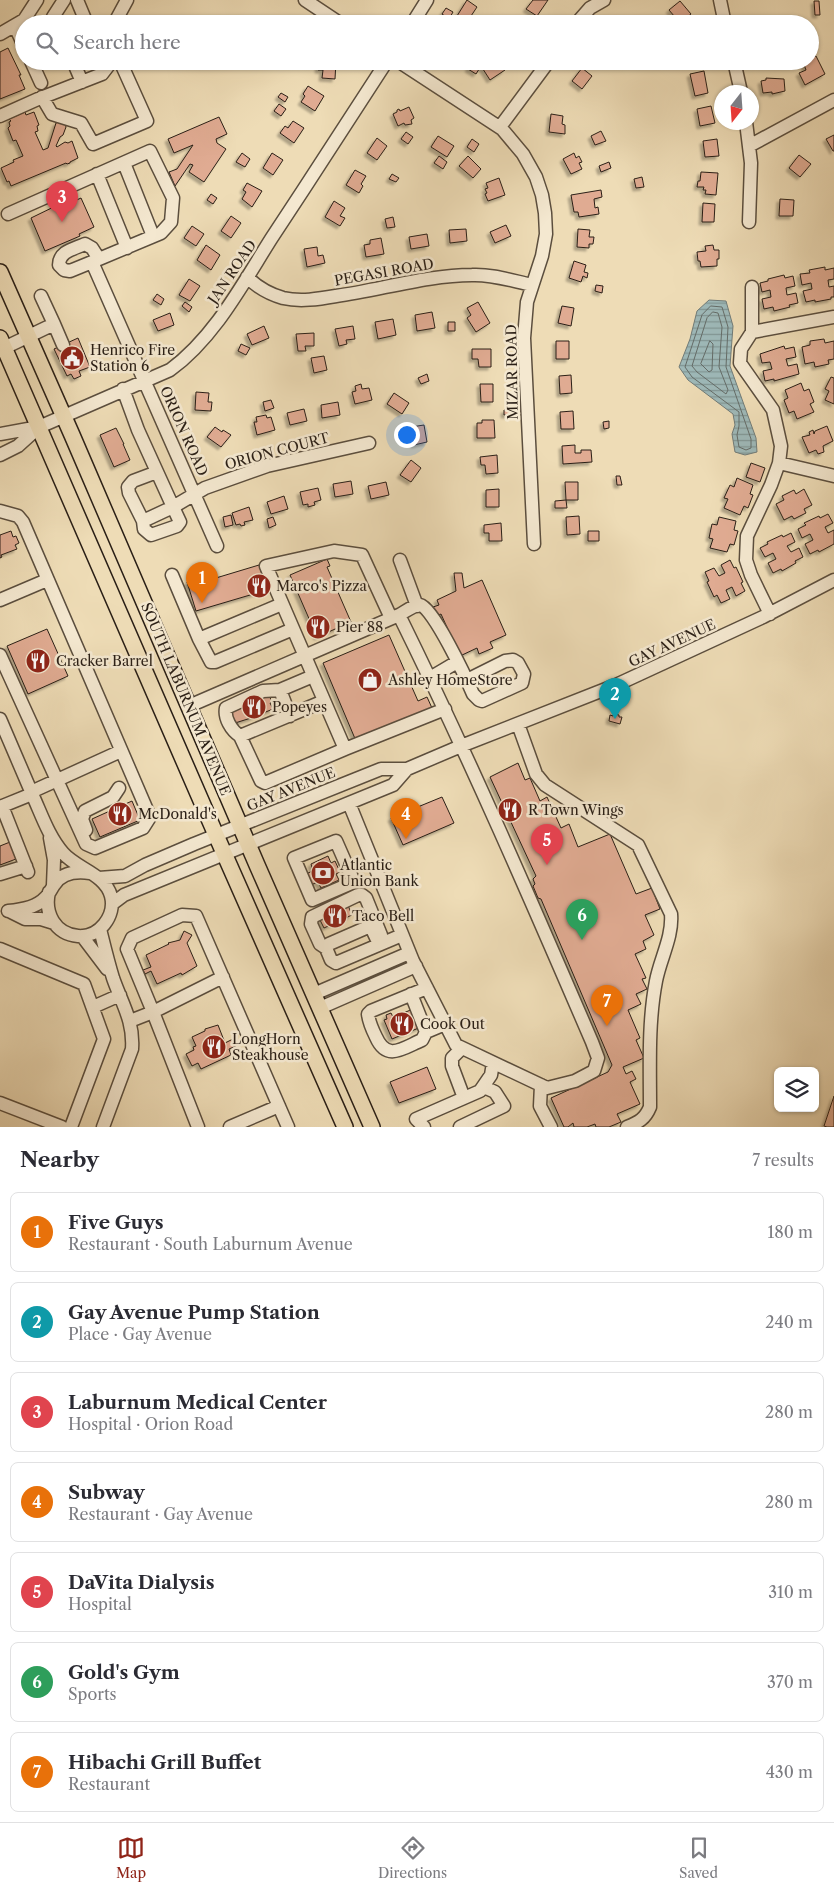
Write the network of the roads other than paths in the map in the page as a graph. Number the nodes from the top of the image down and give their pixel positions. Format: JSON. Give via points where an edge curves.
{"nodes":[{"id":1,"x":37,"y":0,"type":"edge"},
{"id":2,"x":64,"y":0,"type":"edge"},
{"id":3,"x":77,"y":0,"type":"edge"},
{"id":4,"x":127,"y":0,"type":"edge"},
{"id":5,"x":305,"y":0,"type":"edge"},
{"id":6,"x":427,"y":0,"type":"edge"},
{"id":7,"x":604,"y":0,"type":"edge"},
{"id":8,"x":720,"y":0,"type":"edge"},
{"id":9,"x":27,"y":15,"type":"edge"},
{"id":10,"x":54,"y":15,"type":"edge"},
{"id":11,"x":83,"y":15,"type":"edge"},
{"id":12,"x":119,"y":15,"type":"edge"},
{"id":13,"x":328,"y":15,"type":"edge"},
{"id":14,"x":418,"y":15,"type":"edge"},
{"id":15,"x":584,"y":15,"type":"edge"},
{"id":16,"x":723,"y":15,"type":"edge"},
{"id":17,"x":15,"y":26,"type":"edge"},
{"id":18,"x":0,"y":34,"type":"edge"},
{"id":19,"x":35,"y":70,"type":"edge"},
{"id":20,"x":77,"y":70,"type":"edge"},
{"id":21,"x":105,"y":70,"type":"edge"},
{"id":22,"x":124,"y":70,"type":"edge"},
{"id":23,"x":381,"y":70,"type":"edge"},
{"id":24,"x":412,"y":70,"type":"edge"},
{"id":25,"x":542,"y":70,"type":"edge"},
{"id":26,"x":736,"y":70,"type":"edge"},
{"id":27,"x":82,"y":82,"type":"junction"},
{"id":28,"x":41,"y":83,"type":"dead end"},
{"id":29,"x":739,"y":85,"type":"edge"},
{"id":30,"x":42,"y":97,"type":"junction"},
{"id":31,"x":834,"y":100,"type":"edge"},
{"id":32,"x":0,"y":116,"type":"edge"},
{"id":33,"x":500,"y":127,"type":"junction"},
{"id":34,"x":747,"y":130,"type":"edge"},
{"id":35,"x":749,"y":146,"type":"junction"},
{"id":36,"x":124,"y":163,"type":"junction"},
{"id":37,"x":97,"y":174,"type":"junction"},
{"id":38,"x":8,"y":214,"type":"dead end"},
{"id":39,"x":749,"y":222,"type":"dead end"},
{"id":40,"x":153,"y":236,"type":"junction"},
{"id":41,"x":127,"y":248,"type":"junction"},
{"id":42,"x":0,"y":272,"type":"edge"},
{"id":43,"x":247,"y":277,"type":"junction"},
{"id":44,"x":532,"y":286,"type":"junction"},
{"id":45,"x":752,"y":287,"type":"dead end"},
{"id":46,"x":41,"y":296,"type":"dead end"},
{"id":47,"x":834,"y":317,"type":"edge"},
{"id":48,"x":54,"y":324,"type":"junction"},
{"id":49,"x":752,"y":332,"type":"junction"},
{"id":50,"x":29,"y":336,"type":"junction"},
{"id":51,"x":2,"y":343,"type":"edge"},
{"id":52,"x":63,"y":345,"type":"dead end"},
{"id":53,"x":145,"y":380,"type":"junction"},
{"id":54,"x":123,"y":390,"type":"junction"},
{"id":55,"x":64,"y":416,"type":"junction"},
{"id":56,"x":38,"y":427,"type":"junction"},
{"id":57,"x":0,"y":434,"type":"edge"},
{"id":58,"x":369,"y":443,"type":"dead end"},
{"id":59,"x":0,"y":454,"type":"edge"},
{"id":60,"x":779,"y":463,"type":"junction"},
{"id":61,"x":157,"y":472,"type":"junction"},
{"id":62,"x":834,"y":476,"type":"edge"},
{"id":63,"x":195,"y":494,"type":"junction"},
{"id":64,"x":173,"y":507,"type":"junction"},
{"id":65,"x":0,"y":510,"type":"edge"},
{"id":66,"x":143,"y":521,"type":"junction"},
{"id":67,"x":534,"y":544,"type":"dead end"},
{"id":68,"x":217,"y":546,"type":"dead end"},
{"id":69,"x":400,"y":560,"type":"dead end"},
{"id":70,"x":172,"y":575,"type":"dead end"},
{"id":71,"x":48,"y":580,"type":"junction"},
{"id":72,"x":834,"y":580,"type":"edge"},
{"id":73,"x":0,"y":600,"type":"edge"},
{"id":74,"x":282,"y":604,"type":"junction"},
{"id":75,"x":420,"y":606,"type":"junction"},
{"id":76,"x":770,"y":614,"type":"junction"},
{"id":77,"x":395,"y":617,"type":"junction"},
{"id":78,"x":293,"y":629,"type":"junction"},
{"id":79,"x":199,"y":639,"type":"junction"},
{"id":80,"x":0,"y":655,"type":"edge"},
{"id":81,"x":304,"y":656,"type":"junction"},
{"id":82,"x":457,"y":662,"type":"junction"},
{"id":83,"x":313,"y":676,"type":"junction"},
{"id":84,"x":430,"y":678,"type":"junction"},
{"id":85,"x":467,"y":680,"type":"dead end"},
{"id":86,"x":280,"y":690,"type":"junction"},
{"id":87,"x":324,"y":702,"type":"junction"},
{"id":88,"x":189,"y":706,"type":"junction"},
{"id":89,"x":445,"y":709,"type":"junction"},
{"id":90,"x":290,"y":716,"type":"junction"},
{"id":91,"x":0,"y":719,"type":"edge"},
{"id":92,"x":518,"y":724,"type":"junction"},
{"id":93,"x":240,"y":736,"type":"junction"},
{"id":94,"x":461,"y":746,"type":"junction"},
{"id":95,"x":345,"y":749,"type":"junction"},
{"id":96,"x":121,"y":751,"type":"junction"},
{"id":97,"x":407,"y":769,"type":"junction"},
{"id":98,"x":58,"y":780,"type":"junction"},
{"id":99,"x":135,"y":782,"type":"junction"},
{"id":100,"x":119,"y":788,"type":"junction"},
{"id":101,"x":32,"y":793,"type":"junction"},
{"id":102,"x":349,"y":803,"type":"junction"},
{"id":103,"x":1,"y":807,"type":"edge"},
{"id":104,"x":70,"y":809,"type":"junction"},
{"id":105,"x":240,"y":826,"type":"junction"},
{"id":106,"x":137,"y":830,"type":"junction"},
{"id":107,"x":49,"y":833,"type":"junction"},
{"id":108,"x":216,"y":836,"type":"junction"},
{"id":109,"x":248,"y":844,"type":"junction"},
{"id":110,"x":224,"y":854,"type":"junction"},
{"id":111,"x":0,"y":874,"type":"edge"},
{"id":112,"x":94,"y":876,"type":"junction"},
{"id":113,"x":354,"y":882,"type":"joint"},
{"id":114,"x":51,"y":889,"type":"junction"},
{"id":115,"x":112,"y":904,"type":"junction"},
{"id":116,"x":4,"y":909,"type":"edge"},
{"id":117,"x":54,"y":923,"type":"junction"},
{"id":118,"x":100,"y":929,"type":"junction"},
{"id":119,"x":402,"y":935,"type":"junction"},
{"id":120,"x":82,"y":936,"type":"junction"},
{"id":121,"x":382,"y":943,"type":"junction"},
{"id":122,"x":326,"y":948,"type":"junction"},
{"id":123,"x":0,"y":949,"type":"edge"},
{"id":124,"x":410,"y":953,"type":"junction"},
{"id":125,"x":416,"y":966,"type":"junction"},
{"id":126,"x":113,"y":977,"type":"junction"},
{"id":127,"x":223,"y":977,"type":"junction"},
{"id":128,"x":427,"y":988,"type":"junction"},
{"id":129,"x":410,"y":994,"type":"junction"},
{"id":130,"x":120,"y":995,"type":"junction"},
{"id":131,"x":317,"y":1001,"type":"junction"},
{"id":132,"x":93,"y":1007,"type":"junction"},
{"id":133,"x":153,"y":1012,"type":"junction"},
{"id":134,"x":130,"y":1021,"type":"junction"},
{"id":135,"x":445,"y":1024,"type":"junction"},
{"id":136,"x":426,"y":1032,"type":"junction"},
{"id":137,"x":462,"y":1048,"type":"junction"},
{"id":138,"x":493,"y":1063,"type":"junction"},
{"id":139,"x":541,"y":1085,"type":"junction"},
{"id":140,"x":484,"y":1086,"type":"junction"},
{"id":141,"x":464,"y":1098,"type":"junction"},
{"id":142,"x":0,"y":1103,"type":"edge"},
{"id":143,"x":279,"y":1106,"type":"junction"},
{"id":144,"x":62,"y":1127,"type":"edge"},
{"id":145,"x":71,"y":1127,"type":"edge"},
{"id":146,"x":103,"y":1127,"type":"edge"},
{"id":147,"x":198,"y":1127,"type":"edge"},
{"id":148,"x":230,"y":1127,"type":"edge"},
{"id":149,"x":288,"y":1127,"type":"edge"},
{"id":150,"x":345,"y":1127,"type":"edge"},
{"id":151,"x":372,"y":1127,"type":"edge"},
{"id":152,"x":424,"y":1127,"type":"edge"},
{"id":153,"x":460,"y":1127,"type":"edge"},
{"id":154,"x":551,"y":1127,"type":"edge"},
{"id":155,"x":627,"y":1127,"type":"edge"}],
"edges":[{"from":1,"to":9,"type":"street"},
{"from":2,"to":10,"type":"street"},
{"from":3,"to":11,"type":"street"},
{"from":4,"to":12,"type":"street"},
{"from":5,"to":13,"type":"street"},
{"from":6,"to":14,"type":"street"},
{"from":7,"to":15,"type":"street"},
{"from":8,"to":16,"type":"street"},
{"from":17,"to":18,"type":"street"},
{"from":19,"to":28,"type":"street"},
{"from":20,"to":27,"type":"street"},
{"from":21,"to":27,"type":"street"},
{"from":22,"to":30,"type":"street","via":[[147,121],[93,144],[81,123],[52,114]]},
{"from":23,"to":43,"type":"street","name":"JAN ROAD"},
{"from":24,"to":33,"type":"street","name":"MIZAR ROAD"},
{"from":25,"to":33,"type":"street"},
{"from":26,"to":29,"type":"street"},
{"from":27,"to":30,"type":"street"},
{"from":30,"to":32,"type":"street"},
{"from":31,"to":35,"type":"street"},
{"from":33,"to":44,"type":"street","name":"MIZAR ROAD","via":[[523,154],[542,195],[546,234]]},
{"from":34,"to":35,"type":"street"},
{"from":35,"to":39,"type":"street"},
{"from":36,"to":37,"type":"street"},
{"from":36,"to":40,"type":"street"},
{"from":36,"to":40,"type":"street","via":[[150,151],[173,198],[171,222],[161,233]]},
{"from":37,"to":38,"type":"street"},
{"from":37,"to":41,"type":"street"},
{"from":40,"to":41,"type":"street"},
{"from":41,"to":53,"type":"street","name":"ORION ROAD","via":[[96,261],[98,275]]},
{"from":42,"to":50,"type":"main road","name":"SOUTH LABURNUM AVENUE"},
{"from":43,"to":44,"type":"street","name":"PEGASI ROAD","via":[[272,294],[296,300],[471,274]]},
{"from":43,"to":53,"type":"street","name":"JAN ROAD","via":[[188,357],[170,370]]},
{"from":44,"to":67,"type":"street","name":"MIZAR ROAD","via":[[527,302],[524,356]]},
{"from":45,"to":49,"type":"street"},
{"from":46,"to":48,"type":"street"},
{"from":47,"to":49,"type":"street"},
{"from":48,"to":50,"type":"street"},
{"from":48,"to":52,"type":"street"},
{"from":49,"to":60,"type":"street","via":[[741,349],[740,363],[773,410],[781,446]]},
{"from":50,"to":51,"type":"street"},
{"from":50,"to":55,"type":"main road","name":"SOUTH LABURNUM AVENUE"},
{"from":51,"to":56,"type":"main road","name":"SOUTH LABURNUM AVENUE"},
{"from":53,"to":54,"type":"street","name":"JAN ROAD"},
{"from":53,"to":63,"type":"street","name":"ORION ROAD"},
{"from":54,"to":55,"type":"street","name":"JAN ROAD"},
{"from":54,"to":61,"type":"street"},
{"from":55,"to":56,"type":"street","name":"JAN ROAD"},
{"from":55,"to":88,"type":"main road","name":"SOUTH LABURNUM AVENUE"},
{"from":56,"to":57,"type":"street"},
{"from":56,"to":59,"type":"street","via":[[18,446]]},
{"from":56,"to":108,"type":"main road","name":"SOUTH LABURNUM AVENUE"},
{"from":58,"to":63,"type":"street","name":"ORION COURT","via":[[266,466]]},
{"from":60,"to":62,"type":"street"},
{"from":60,"to":76,"type":"street","via":[[747,536],[746,560],[750,575]]},
{"from":61,"to":64,"type":"street"},
{"from":61,"to":66,"type":"street","via":[[132,482],[128,487]]},
{"from":63,"to":64,"type":"street","name":"ORION COURT"},
{"from":63,"to":68,"type":"street","name":"ORION ROAD"},
{"from":64,"to":66,"type":"street","name":"ORION COURT"},
{"from":64,"to":66,"type":"street","via":[[180,522],[177,526],[151,535],[144,529]]},
{"from":65,"to":71,"type":"street","via":[[18,516]]},
{"from":69,"to":75,"type":"street"},
{"from":70,"to":79,"type":"street"},
{"from":71,"to":73,"type":"street"},
{"from":71,"to":96,"type":"street"},
{"from":72,"to":76,"type":"street","name":"GAY AVENUE"},
{"from":74,"to":77,"type":"street","via":[[266,566],[334,550],[362,555]]},
{"from":74,"to":78,"type":"street"},
{"from":74,"to":79,"type":"street"},
{"from":75,"to":77,"type":"street"},
{"from":75,"to":82,"type":"street","via":[[428,610],[438,624]]},
{"from":76,"to":92,"type":"street","name":"GAY AVENUE","via":[[616,685]]},
{"from":77,"to":81,"type":"street"},
{"from":77,"to":84,"type":"street"},
{"from":78,"to":79,"type":"street","via":[[215,662],[211,662]]},
{"from":78,"to":81,"type":"street"},
{"from":80,"to":98,"type":"street"},
{"from":81,"to":83,"type":"street"},
{"from":81,"to":88,"type":"street"},
{"from":82,"to":84,"type":"street"},
{"from":82,"to":85,"type":"street"},
{"from":83,"to":86,"type":"street"},
{"from":83,"to":87,"type":"street"},
{"from":84,"to":89,"type":"street"},
{"from":86,"to":90,"type":"street"},
{"from":86,"to":93,"type":"street","via":[[263,691],[226,708],[225,714],[234,732]]},
{"from":87,"to":90,"type":"street"},
{"from":87,"to":95,"type":"street"},
{"from":88,"to":105,"type":"main road","name":"SOUTH LABURNUM AVENUE"},
{"from":89,"to":94,"type":"street"},
{"from":89,"to":95,"type":"street"},
{"from":90,"to":93,"type":"street"},
{"from":91,"to":101,"type":"street"},
{"from":92,"to":94,"type":"street","name":"GAY AVENUE"},
{"from":92,"to":155,"type":"street","via":[[536,774],[545,785],[638,845],[671,914],[671,927],[656,981],[651,1027],[650,1107],[641,1121]]},
{"from":93,"to":95,"type":"street","via":[[261,781],[266,783]]},
{"from":94,"to":97,"type":"street","name":"GAY AVENUE"},
{"from":94,"to":139,"type":"street","via":[[598,1058],[594,1070],[575,1081],[547,1088]]},
{"from":96,"to":98,"type":"street"},
{"from":96,"to":99,"type":"street"},
{"from":97,"to":102,"type":"street","name":"GAY AVENUE","via":[[393,785]]},
{"from":97,"to":105,"type":"street","name":"GAY AVENUE","via":[[381,769]]},
{"from":98,"to":101,"type":"street"},
{"from":98,"to":104,"type":"street"},
{"from":99,"to":100,"type":"street"},
{"from":99,"to":106,"type":"street","via":[[150,817],[143,828]]},
{"from":100,"to":104,"type":"street"},
{"from":100,"to":106,"type":"street","via":[[113,797],[85,811],[82,818],[85,828],[96,840],[131,827]]},
{"from":101,"to":103,"type":"street"},
{"from":101,"to":107,"type":"street"},
{"from":102,"to":109,"type":"street","name":"GAY AVENUE"},
{"from":102,"to":119,"type":"street"},
{"from":103,"to":111,"type":"street","via":[[27,869]]},
{"from":104,"to":106,"type":"street","via":[[86,844],[95,848]]},
{"from":105,"to":108,"type":"street","name":"GAY AVENUE"},
{"from":105,"to":109,"type":"main road","name":"SOUTH LABURNUM AVENUE"},
{"from":107,"to":112,"type":"street","via":[[64,854]]},
{"from":107,"to":114,"type":"street","via":[[54,860]]},
{"from":108,"to":110,"type":"main road","name":"SOUTH LABURNUM AVENUE"},
{"from":108,"to":112,"type":"street","name":"GAY AVENUE","via":[[125,876]]},
{"from":109,"to":110,"type":"street","name":"GAY AVENUE"},
{"from":109,"to":131,"type":"main road","name":"SOUTH LABURNUM AVENUE"},
{"from":110,"to":115,"type":"street","name":"GAY AVENUE","via":[[124,895]]},
{"from":110,"to":150,"type":"main road","name":"SOUTH LABURNUM AVENUE"},
{"from":112,"to":114,"type":"street","via":[[70,873]]},
{"from":112,"to":115,"type":"street","via":[[106,885]]},
{"from":113,"to":113,"type":"street","via":[[336,841],[294,858],[312,900]]},
{"from":114,"to":116,"type":"street","via":[[45,899],[26,909]]},
{"from":114,"to":117,"type":"street","via":[[47,908]]},
{"from":115,"to":118,"type":"street","via":[[111,914]]},
{"from":116,"to":117,"type":"street","via":[[26,919]]},
{"from":117,"to":120,"type":"street","via":[[61,931]]},
{"from":118,"to":120,"type":"street"},
{"from":118,"to":126,"type":"street"},
{"from":119,"to":121,"type":"street"},
{"from":119,"to":124,"type":"street"},
{"from":120,"to":126,"type":"street"},
{"from":121,"to":122,"type":"street","via":[[336,963]]},
{"from":121,"to":122,"type":"street","via":[[368,927]]},
{"from":121,"to":122,"type":"street","via":[[366,898],[358,895],[312,917],[311,924],[320,944]]},
{"from":123,"to":132,"type":"street","via":[[84,984]]},
{"from":124,"to":125,"type":"street"},
{"from":124,"to":131,"type":"street"},
{"from":125,"to":128,"type":"street"},
{"from":125,"to":131,"type":"street"},
{"from":126,"to":130,"type":"street"},
{"from":127,"to":133,"type":"street"},
{"from":127,"to":133,"type":"street","via":[[196,916],[182,915],[132,938],[127,949]]},
{"from":127,"to":143,"type":"street"},
{"from":128,"to":129,"type":"street"},
{"from":128,"to":135,"type":"street"},
{"from":129,"to":136,"type":"street"},
{"from":129,"to":136,"type":"street","via":[[371,1011],[368,1021],[380,1046],[391,1052],[422,1040]]},
{"from":130,"to":132,"type":"street"},
{"from":130,"to":134,"type":"street"},
{"from":131,"to":151,"type":"main road","name":"SOUTH LABURNUM AVENUE"},
{"from":132,"to":145,"type":"street","via":[[104,1038]]},
{"from":133,"to":134,"type":"street"},
{"from":133,"to":147,"type":"street"},
{"from":134,"to":146,"type":"street","via":[[132,1049]]},
{"from":135,"to":136,"type":"street"},
{"from":135,"to":137,"type":"street","via":[[456,1045]]},
{"from":137,"to":138,"type":"street"},
{"from":137,"to":141,"type":"street","via":[[452,1058],[452,1066]]},
{"from":138,"to":139,"type":"street"},
{"from":138,"to":140,"type":"street","via":[[491,1075]]},
{"from":139,"to":154,"type":"street","via":[[540,1106]]},
{"from":140,"to":141,"type":"street"},
{"from":140,"to":153,"type":"street","via":[[495,1092],[504,1106]]},
{"from":141,"to":152,"type":"street","via":[[416,1119]]},
{"from":142,"to":144,"type":"street"},
{"from":143,"to":148,"type":"street"},
{"from":143,"to":149,"type":"street"}]}
